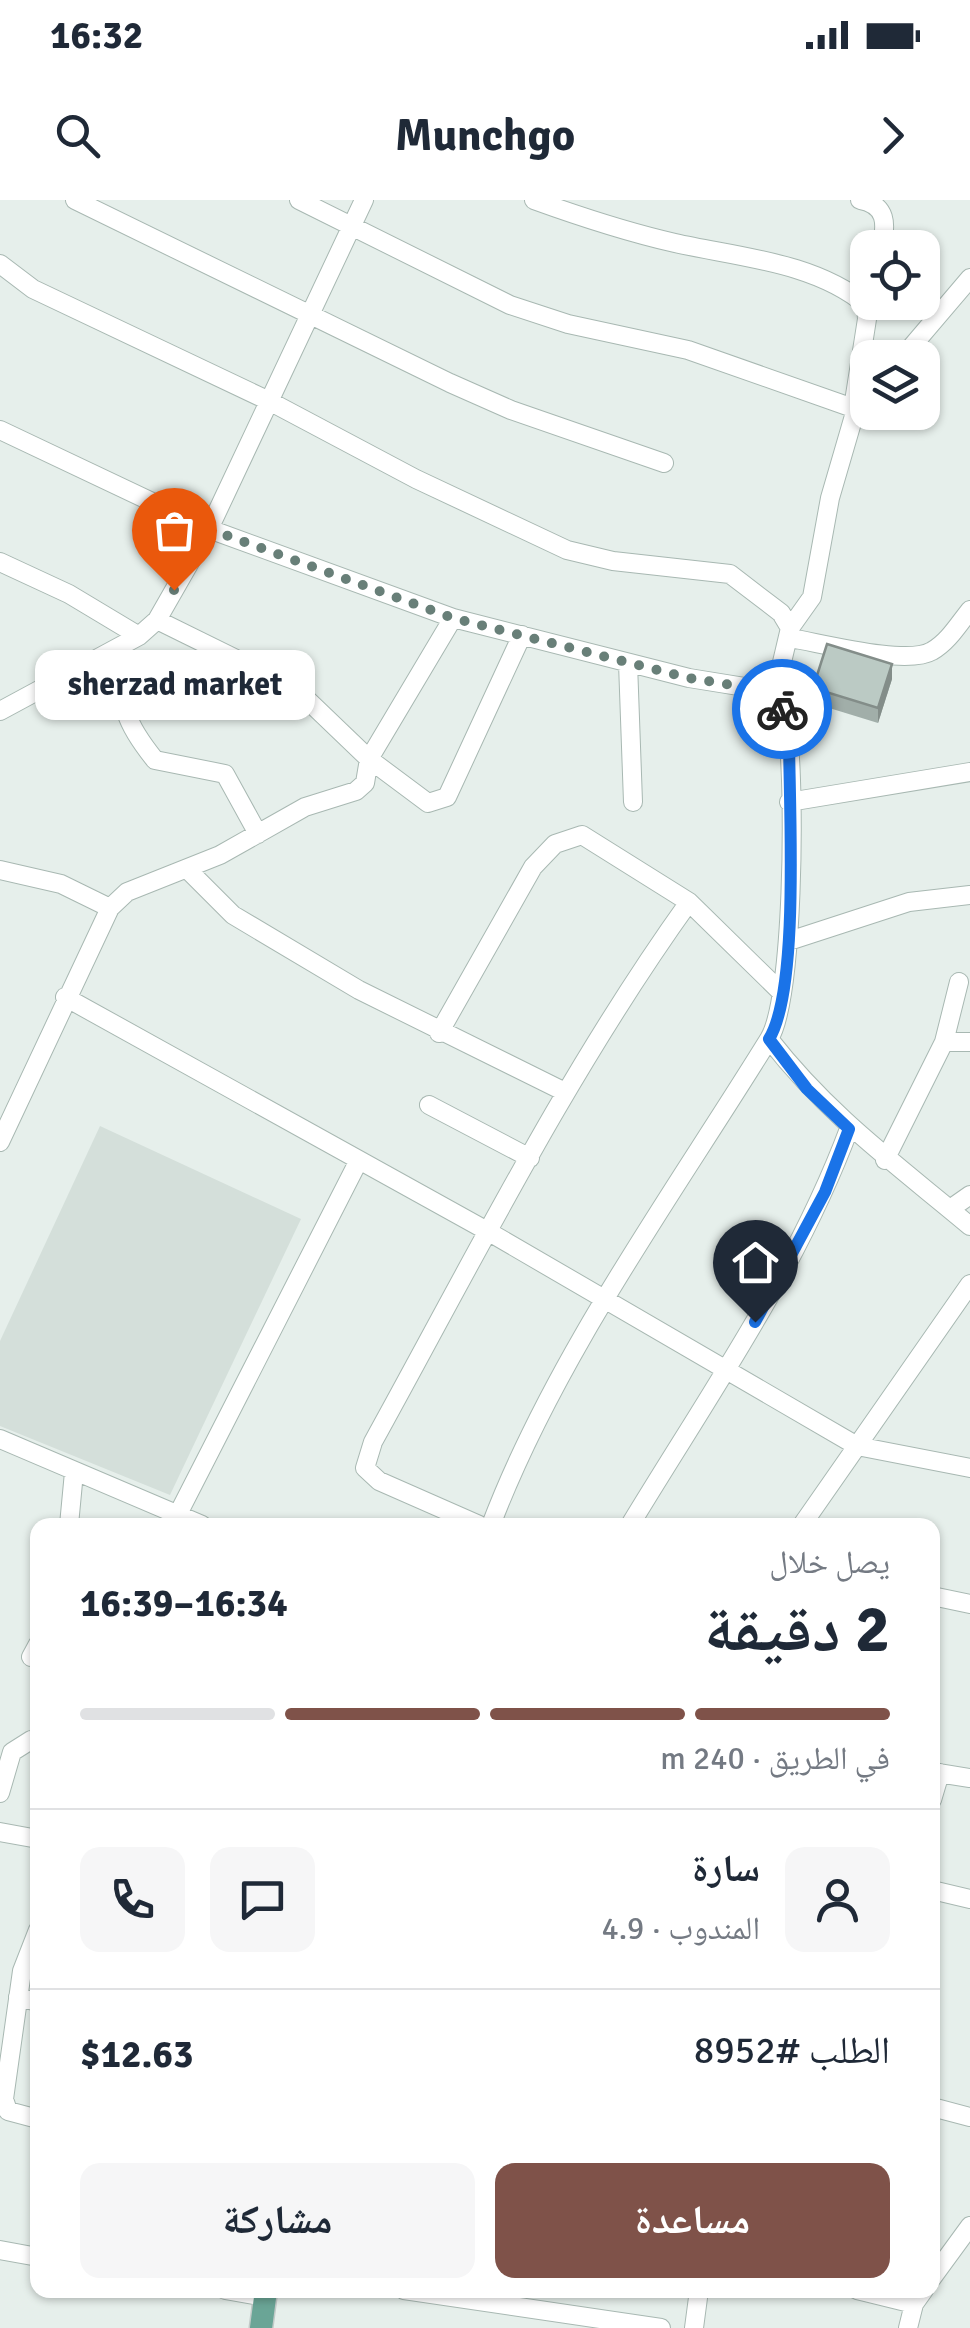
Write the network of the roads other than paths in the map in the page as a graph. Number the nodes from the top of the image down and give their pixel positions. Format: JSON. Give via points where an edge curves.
{"nodes":[{"id":1,"x":75,"y":200,"type":"edge"},
{"id":2,"x":299,"y":200,"type":"edge"},
{"id":3,"x":364,"y":200,"type":"edge"},
{"id":4,"x":534,"y":200,"type":"edge"},
{"id":5,"x":860,"y":200,"type":"edge"},
{"id":6,"x":351,"y":226,"type":"junction"},
{"id":7,"x":886,"y":230,"type":"edge"},
{"id":8,"x":0,"y":264,"type":"edge"},
{"id":9,"x":970,"y":278,"type":"edge"},
{"id":10,"x":850,"y":293,"type":"edge"},
{"id":11,"x":309,"y":314,"type":"junction"},
{"id":12,"x":917,"y":340,"type":"edge"},
{"id":13,"x":269,"y":400,"type":"junction"},
{"id":14,"x":850,"y":407,"type":"edge"},
{"id":15,"x":850,"y":422,"type":"edge"},
{"id":16,"x":0,"y":430,"type":"edge"},
{"id":17,"x":664,"y":463,"type":"dead end"},
{"id":18,"x":209,"y":529,"type":"junction"},
{"id":19,"x":0,"y":562,"type":"edge"},
{"id":20,"x":970,"y":610,"type":"edge"},
{"id":21,"x":453,"y":618,"type":"junction"},
{"id":22,"x":157,"y":620,"type":"junction"},
{"id":23,"x":790,"y":633,"type":"junction"},
{"id":24,"x":522,"y":635,"type":"junction"},
{"id":25,"x":139,"y":636,"type":"junction"},
{"id":26,"x":121,"y":646,"type":"junction"},
{"id":27,"x":628,"y":663,"type":"junction"},
{"id":28,"x":774,"y":692,"type":"junction"},
{"id":29,"x":0,"y":711,"type":"edge"},
{"id":30,"x":369,"y":759,"type":"junction"},
{"id":31,"x":970,"y":772,"type":"edge"},
{"id":32,"x":633,"y":802,"type":"dead end"},
{"id":33,"x":788,"y":802,"type":"junction"},
{"id":34,"x":258,"y":834,"type":"junction"},
{"id":35,"x":186,"y":869,"type":"junction"},
{"id":36,"x":1,"y":873,"type":"edge"},
{"id":37,"x":970,"y":895,"type":"edge"},
{"id":38,"x":689,"y":902,"type":"junction"},
{"id":39,"x":110,"y":908,"type":"junction"},
{"id":40,"x":789,"y":940,"type":"junction"},
{"id":41,"x":959,"y":982,"type":"dead end"},
{"id":42,"x":782,"y":992,"type":"junction"},
{"id":43,"x":65,"y":998,"type":"junction"},
{"id":44,"x":439,"y":1033,"type":"junction"},
{"id":45,"x":769,"y":1039,"type":"junction"},
{"id":46,"x":944,"y":1042,"type":"junction"},
{"id":47,"x":970,"y":1042,"type":"edge"},
{"id":48,"x":563,"y":1091,"type":"junction"},
{"id":49,"x":429,"y":1105,"type":"dead end"},
{"id":50,"x":849,"y":1129,"type":"junction"},
{"id":51,"x":0,"y":1142,"type":"edge"},
{"id":52,"x":530,"y":1158,"type":"junction"},
{"id":53,"x":885,"y":1160,"type":"junction"},
{"id":54,"x":358,"y":1162,"type":"junction"},
{"id":55,"x":970,"y":1195,"type":"edge"},
{"id":56,"x":950,"y":1209,"type":"junction"},
{"id":57,"x":970,"y":1226,"type":"edge"},
{"id":58,"x":489,"y":1232,"type":"junction"},
{"id":59,"x":970,"y":1284,"type":"edge"},
{"id":60,"x":607,"y":1301,"type":"junction"},
{"id":61,"x":726,"y":1368,"type":"junction"},
{"id":62,"x":0,"y":1440,"type":"edge"},
{"id":63,"x":858,"y":1446,"type":"junction"},
{"id":64,"x":970,"y":1468,"type":"edge"},
{"id":65,"x":74,"y":1472,"type":"junction"},
{"id":66,"x":177,"y":1516,"type":"junction"},
{"id":67,"x":70,"y":1518,"type":"edge"},
{"id":68,"x":183,"y":1518,"type":"edge"},
{"id":69,"x":463,"y":1518,"type":"edge"},
{"id":70,"x":494,"y":1518,"type":"edge"},
{"id":71,"x":634,"y":1518,"type":"edge"},
{"id":72,"x":807,"y":1518,"type":"edge"},
{"id":73,"x":940,"y":1598,"type":"edge"},
{"id":74,"x":970,"y":1604,"type":"edge"},
{"id":75,"x":30,"y":1741,"type":"edge"},
{"id":76,"x":940,"y":1773,"type":"edge"},
{"id":77,"x":970,"y":1778,"type":"edge"},
{"id":78,"x":0,"y":1793,"type":"edge"},
{"id":79,"x":0,"y":1832,"type":"edge"},
{"id":80,"x":30,"y":1838,"type":"edge"},
{"id":81,"x":940,"y":1892,"type":"edge"},
{"id":82,"x":970,"y":1899,"type":"edge"},
{"id":83,"x":30,"y":1950,"type":"edge"},
{"id":84,"x":18,"y":1997,"type":"junction"},
{"id":85,"x":30,"y":2000,"type":"edge"},
{"id":86,"x":6,"y":2052,"type":"edge"},
{"id":87,"x":940,"y":2109,"type":"edge"},
{"id":88,"x":30,"y":2117,"type":"edge"},
{"id":89,"x":970,"y":2118,"type":"edge"},
{"id":90,"x":970,"y":2226,"type":"edge"},
{"id":91,"x":0,"y":2250,"type":"edge"},
{"id":92,"x":30,"y":2256,"type":"edge"},
{"id":93,"x":940,"y":2267,"type":"edge"},
{"id":94,"x":265,"y":2298,"type":"edge"},
{"id":95,"x":458,"y":2298,"type":"edge"},
{"id":96,"x":698,"y":2298,"type":"edge"},
{"id":97,"x":919,"y":2298,"type":"edge"},
{"id":98,"x":261,"y":2328,"type":"edge"},
{"id":99,"x":661,"y":2328,"type":"edge"},
{"id":100,"x":694,"y":2328,"type":"edge"},
{"id":101,"x":908,"y":2328,"type":"edge"}],
"edges":[{"from":1,"to":11,"type":"street"},
{"from":2,"to":6,"type":"street"},
{"from":3,"to":6,"type":"street"},
{"from":4,"to":10,"type":"street","via":[[613,228],[748,257]]},
{"from":5,"to":7,"type":"street","via":[[883,213]]},
{"from":6,"to":11,"type":"street"},
{"from":6,"to":14,"type":"street","via":[[510,306],[688,350]]},
{"from":8,"to":13,"type":"street","via":[[33,289]]},
{"from":9,"to":12,"type":"street"},
{"from":11,"to":13,"type":"street"},
{"from":11,"to":17,"type":"street","via":[[512,410]]},
{"from":13,"to":18,"type":"street"},
{"from":13,"to":23,"type":"street","via":[[567,550],[730,574],[780,613]]},
{"from":15,"to":23,"type":"street","via":[[812,597]]},
{"from":16,"to":18,"type":"street"},
{"from":18,"to":21,"type":"street"},
{"from":18,"to":22,"type":"street"},
{"from":19,"to":25,"type":"street"},
{"from":20,"to":23,"type":"street","via":[[928,654],[904,656]]},
{"from":21,"to":24,"type":"street"},
{"from":21,"to":30,"type":"street"},
{"from":22,"to":25,"type":"street"},
{"from":22,"to":30,"type":"street","via":[[295,688]]},
{"from":23,"to":28,"type":"street"},
{"from":24,"to":27,"type":"street"},
{"from":24,"to":30,"type":"street","via":[[446,797],[428,803]]},
{"from":25,"to":26,"type":"street"},
{"from":26,"to":29,"type":"street"},
{"from":26,"to":34,"type":"street","via":[[128,727],[155,760],[225,774]]},
{"from":27,"to":28,"type":"street"},
{"from":27,"to":32,"type":"street"},
{"from":28,"to":33,"type":"street","via":[[789,737]]},
{"from":30,"to":34,"type":"street","via":[[366,782],[356,792],[304,807]]},
{"from":31,"to":33,"type":"street"},
{"from":33,"to":40,"type":"street"},
{"from":34,"to":35,"type":"street"},
{"from":35,"to":39,"type":"street","via":[[127,892]]},
{"from":35,"to":44,"type":"street","via":[[233,915]]},
{"from":36,"to":39,"type":"street","via":[[61,884]]},
{"from":37,"to":40,"type":"street","via":[[909,902]]},
{"from":38,"to":42,"type":"street"},
{"from":38,"to":44,"type":"street","via":[[582,835],[555,844],[532,867]]},
{"from":38,"to":48,"type":"street"},
{"from":39,"to":43,"type":"street"},
{"from":40,"to":42,"type":"street"},
{"from":41,"to":46,"type":"street"},
{"from":42,"to":45,"type":"street","via":[[779,1023]]},
{"from":43,"to":51,"type":"street"},
{"from":43,"to":54,"type":"street"},
{"from":44,"to":48,"type":"street"},
{"from":45,"to":50,"type":"street"},
{"from":45,"to":60,"type":"street"},
{"from":46,"to":47,"type":"street"},
{"from":46,"to":53,"type":"street"},
{"from":48,"to":52,"type":"street"},
{"from":49,"to":52,"type":"street"},
{"from":50,"to":53,"type":"street"},
{"from":50,"to":61,"type":"street","via":[[817,1207]]},
{"from":52,"to":58,"type":"street"},
{"from":53,"to":56,"type":"street"},
{"from":54,"to":58,"type":"street"},
{"from":54,"to":66,"type":"street"},
{"from":55,"to":56,"type":"street"},
{"from":56,"to":57,"type":"street"},
{"from":58,"to":60,"type":"street"},
{"from":58,"to":69,"type":"street","via":[[373,1442],[365,1468],[379,1481]]},
{"from":59,"to":63,"type":"street"},
{"from":60,"to":61,"type":"street"},
{"from":60,"to":70,"type":"street","via":[[526,1440]]},
{"from":61,"to":63,"type":"street"},
{"from":61,"to":71,"type":"street"},
{"from":62,"to":65,"type":"street"},
{"from":63,"to":64,"type":"street"},
{"from":63,"to":72,"type":"street"},
{"from":65,"to":66,"type":"street"},
{"from":65,"to":67,"type":"street"},
{"from":66,"to":68,"type":"street"},
{"from":73,"to":74,"type":"street"},
{"from":75,"to":78,"type":"street","via":[[12,1752]]},
{"from":76,"to":77,"type":"street"},
{"from":79,"to":80,"type":"street"},
{"from":81,"to":82,"type":"street"},
{"from":83,"to":84,"type":"street"},
{"from":84,"to":85,"type":"street"},
{"from":84,"to":86,"type":"street"},
{"from":86,"to":88,"type":"street","via":[[8,2111]]},
{"from":87,"to":89,"type":"street"},
{"from":90,"to":93,"type":"street"},
{"from":91,"to":92,"type":"street"},
{"from":94,"to":98,"type":"main road"},
{"from":95,"to":99,"type":"street"},
{"from":96,"to":100,"type":"street"},
{"from":97,"to":101,"type":"street"}]}
